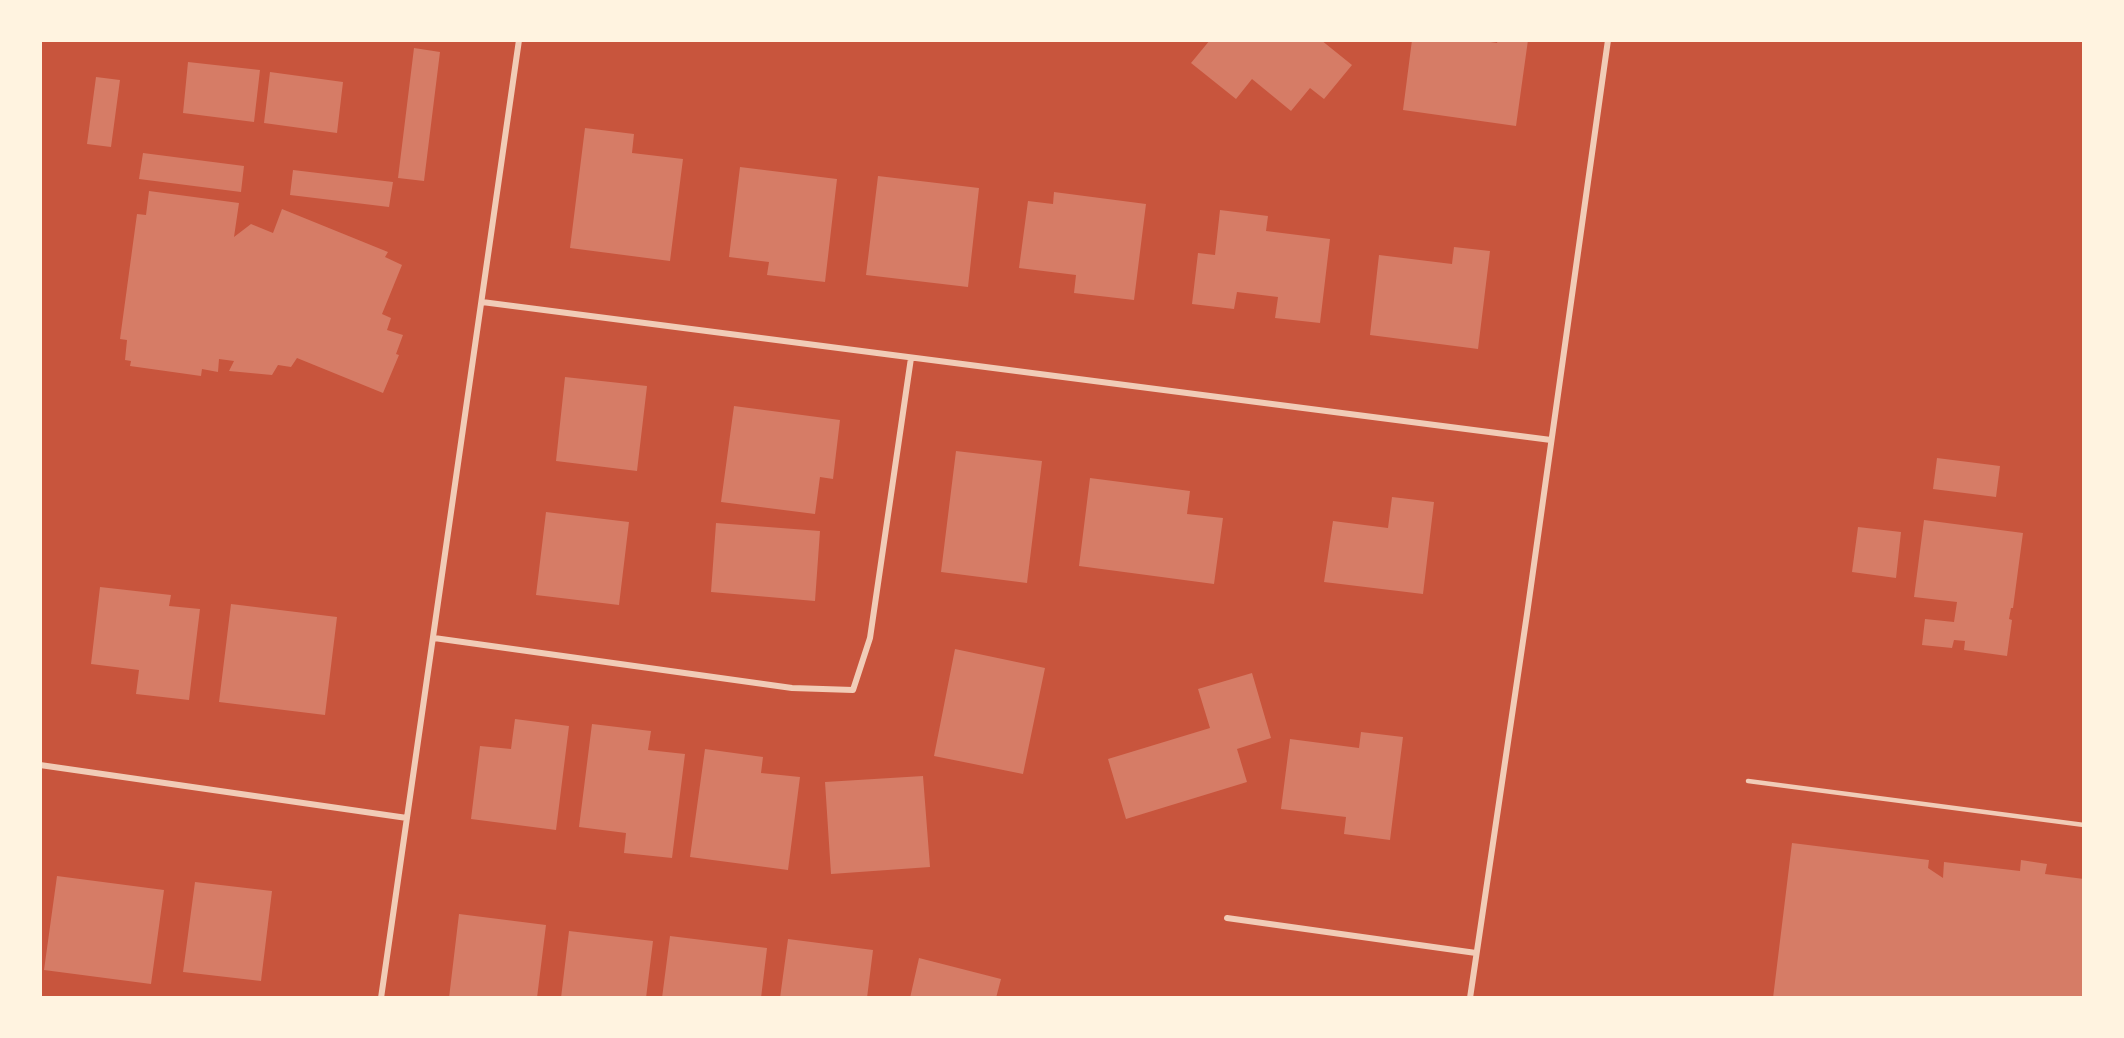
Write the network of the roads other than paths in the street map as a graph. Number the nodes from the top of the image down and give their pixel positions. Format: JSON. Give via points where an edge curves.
{"nodes":[{"id":1,"x":519,"y":40,"type":"edge"},
{"id":2,"x":1608,"y":40,"type":"edge"},
{"id":3,"x":482,"y":302,"type":"junction"},
{"id":4,"x":911,"y":358,"type":"junction"},
{"id":5,"x":1551,"y":440,"type":"junction"},
{"id":6,"x":434,"y":638,"type":"junction"},
{"id":7,"x":40,"y":765,"type":"edge"},
{"id":8,"x":1748,"y":782,"type":"dead end"},
{"id":9,"x":407,"y":819,"type":"junction"},
{"id":10,"x":2084,"y":825,"type":"edge"},
{"id":11,"x":1227,"y":918,"type":"dead end"},
{"id":12,"x":1476,"y":953,"type":"junction"},
{"id":13,"x":381,"y":998,"type":"edge"},
{"id":14,"x":1470,"y":998,"type":"edge"}],
"edges":[{"from":1,"to":3,"type":"street"},
{"from":2,"to":5,"type":"street"},
{"from":3,"to":4,"type":"street"},
{"from":3,"to":6,"type":"street"},
{"from":4,"to":5,"type":"street"},
{"from":4,"to":6,"type":"street","via":[[870,638],[853,690],[792,688]]},
{"from":5,"to":12,"type":"street"},
{"from":6,"to":9,"type":"street"},
{"from":7,"to":9,"type":"street"},
{"from":8,"to":10,"type":"lane"},
{"from":9,"to":13,"type":"street"},
{"from":11,"to":12,"type":"street"},
{"from":12,"to":14,"type":"street"}]}
